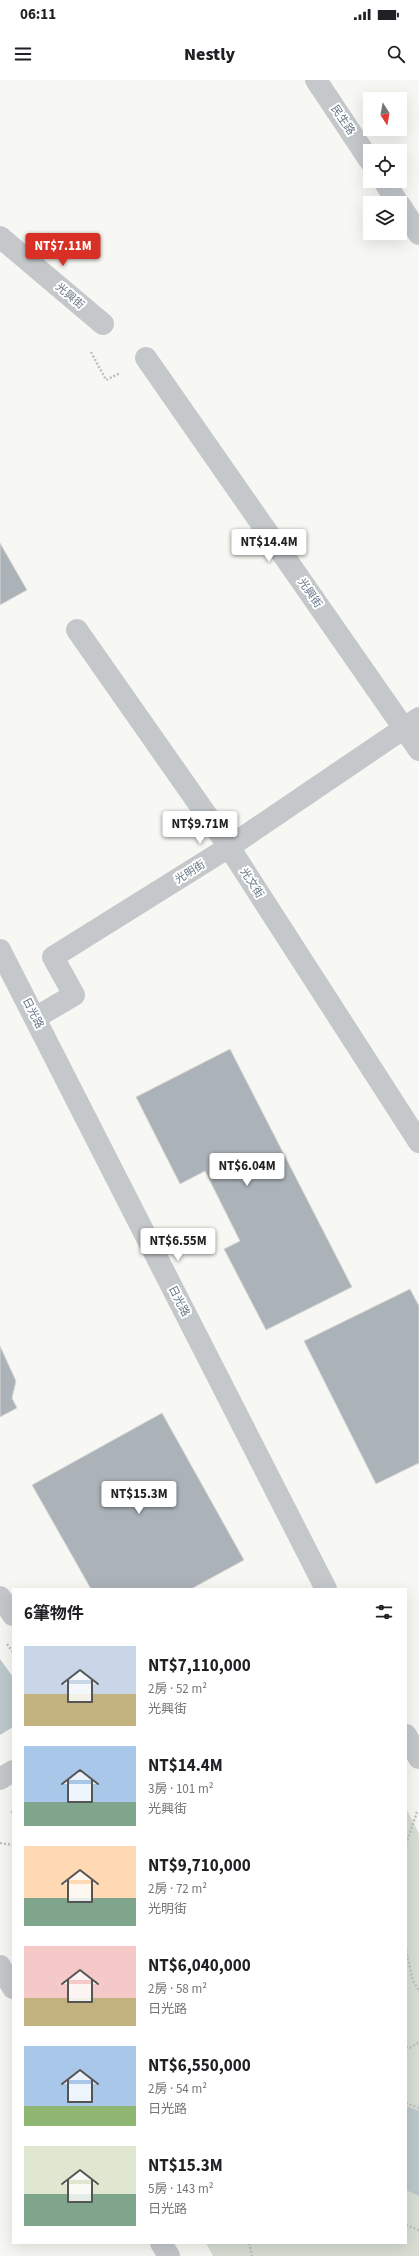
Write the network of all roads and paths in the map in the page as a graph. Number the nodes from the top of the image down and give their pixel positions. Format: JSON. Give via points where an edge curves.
{"nodes":[{"id":1,"x":316,"y":80,"type":"edge"},
{"id":2,"x":363,"y":150,"type":"edge"},
{"id":3,"x":407,"y":216,"type":"edge"},
{"id":4,"x":419,"y":234,"type":"edge"},
{"id":5,"x":0,"y":237,"type":"edge"},
{"id":6,"x":103,"y":324,"type":"joint"},
{"id":7,"x":146,"y":358,"type":"joint"},
{"id":8,"x":77,"y":630,"type":"dead end"},
{"id":9,"x":412,"y":723,"type":"edge"},
{"id":10,"x":419,"y":750,"type":"edge"},
{"id":11,"x":229,"y":847,"type":"junction"},
{"id":12,"x":0,"y":950,"type":"edge"},
{"id":13,"x":35,"y":1018,"type":"junction"},
{"id":14,"x":419,"y":1142,"type":"edge"},
{"id":15,"x":325,"y":1588,"type":"edge"},
{"id":16,"x":0,"y":1596,"type":"edge"},
{"id":17,"x":12,"y":1614,"type":"edge"},
{"id":18,"x":407,"y":1737,"type":"edge"},
{"id":19,"x":419,"y":1758,"type":"edge"},
{"id":20,"x":12,"y":1773,"type":"edge"},
{"id":21,"x":0,"y":1779,"type":"edge"},
{"id":22,"x":417,"y":1812,"type":"dead end"},
{"id":23,"x":407,"y":1841,"type":"edge"},
{"id":24,"x":0,"y":1843,"type":"edge"},
{"id":25,"x":12,"y":1845,"type":"edge"},
{"id":26,"x":407,"y":1954,"type":"edge"},
{"id":27,"x":0,"y":1966,"type":"edge"},
{"id":28,"x":12,"y":1986,"type":"edge"},
{"id":29,"x":419,"y":1991,"type":"edge"},
{"id":30,"x":419,"y":2042,"type":"edge"},
{"id":31,"x":407,"y":2047,"type":"edge"},
{"id":32,"x":407,"y":2102,"type":"edge"},
{"id":33,"x":419,"y":2108,"type":"edge"},
{"id":34,"x":407,"y":2225,"type":"edge"},
{"id":35,"x":419,"y":2230,"type":"edge"},
{"id":36,"x":162,"y":2244,"type":"edge"},
{"id":37,"x":249,"y":2244,"type":"edge"},
{"id":38,"x":169,"y":2256,"type":"edge"},
{"id":39,"x":252,"y":2256,"type":"edge"}],
"edges":[{"from":1,"to":2,"type":"street","name":"民生路"},
{"from":3,"to":4,"type":"street"},
{"from":5,"to":6,"type":"street","name":"光興街"},
{"from":6,"to":7,"type":"path","via":[[82,336],[106,380]]},
{"from":7,"to":9,"type":"street","name":"光興街"},
{"from":8,"to":11,"type":"street","name":"光文街"},
{"from":9,"to":10,"type":"street","name":"光興街"},
{"from":9,"to":11,"type":"street","name":"光明街"},
{"from":11,"to":13,"type":"street","name":"光明街","via":[[54,957],[74,995]]},
{"from":11,"to":14,"type":"street","name":"光文街"},
{"from":12,"to":13,"type":"street","name":"日光路"},
{"from":13,"to":15,"type":"street","name":"日光路"},
{"from":16,"to":17,"type":"street"},
{"from":18,"to":19,"type":"street"},
{"from":20,"to":21,"type":"street"},
{"from":22,"to":23,"type":"path"},
{"from":24,"to":25,"type":"path"},
{"from":26,"to":29,"type":"path","via":[[413,1981]]},
{"from":27,"to":28,"type":"street"},
{"from":30,"to":31,"type":"path"},
{"from":32,"to":33,"type":"path"},
{"from":34,"to":35,"type":"path"},
{"from":36,"to":38,"type":"street"},
{"from":37,"to":39,"type":"path"}]}
